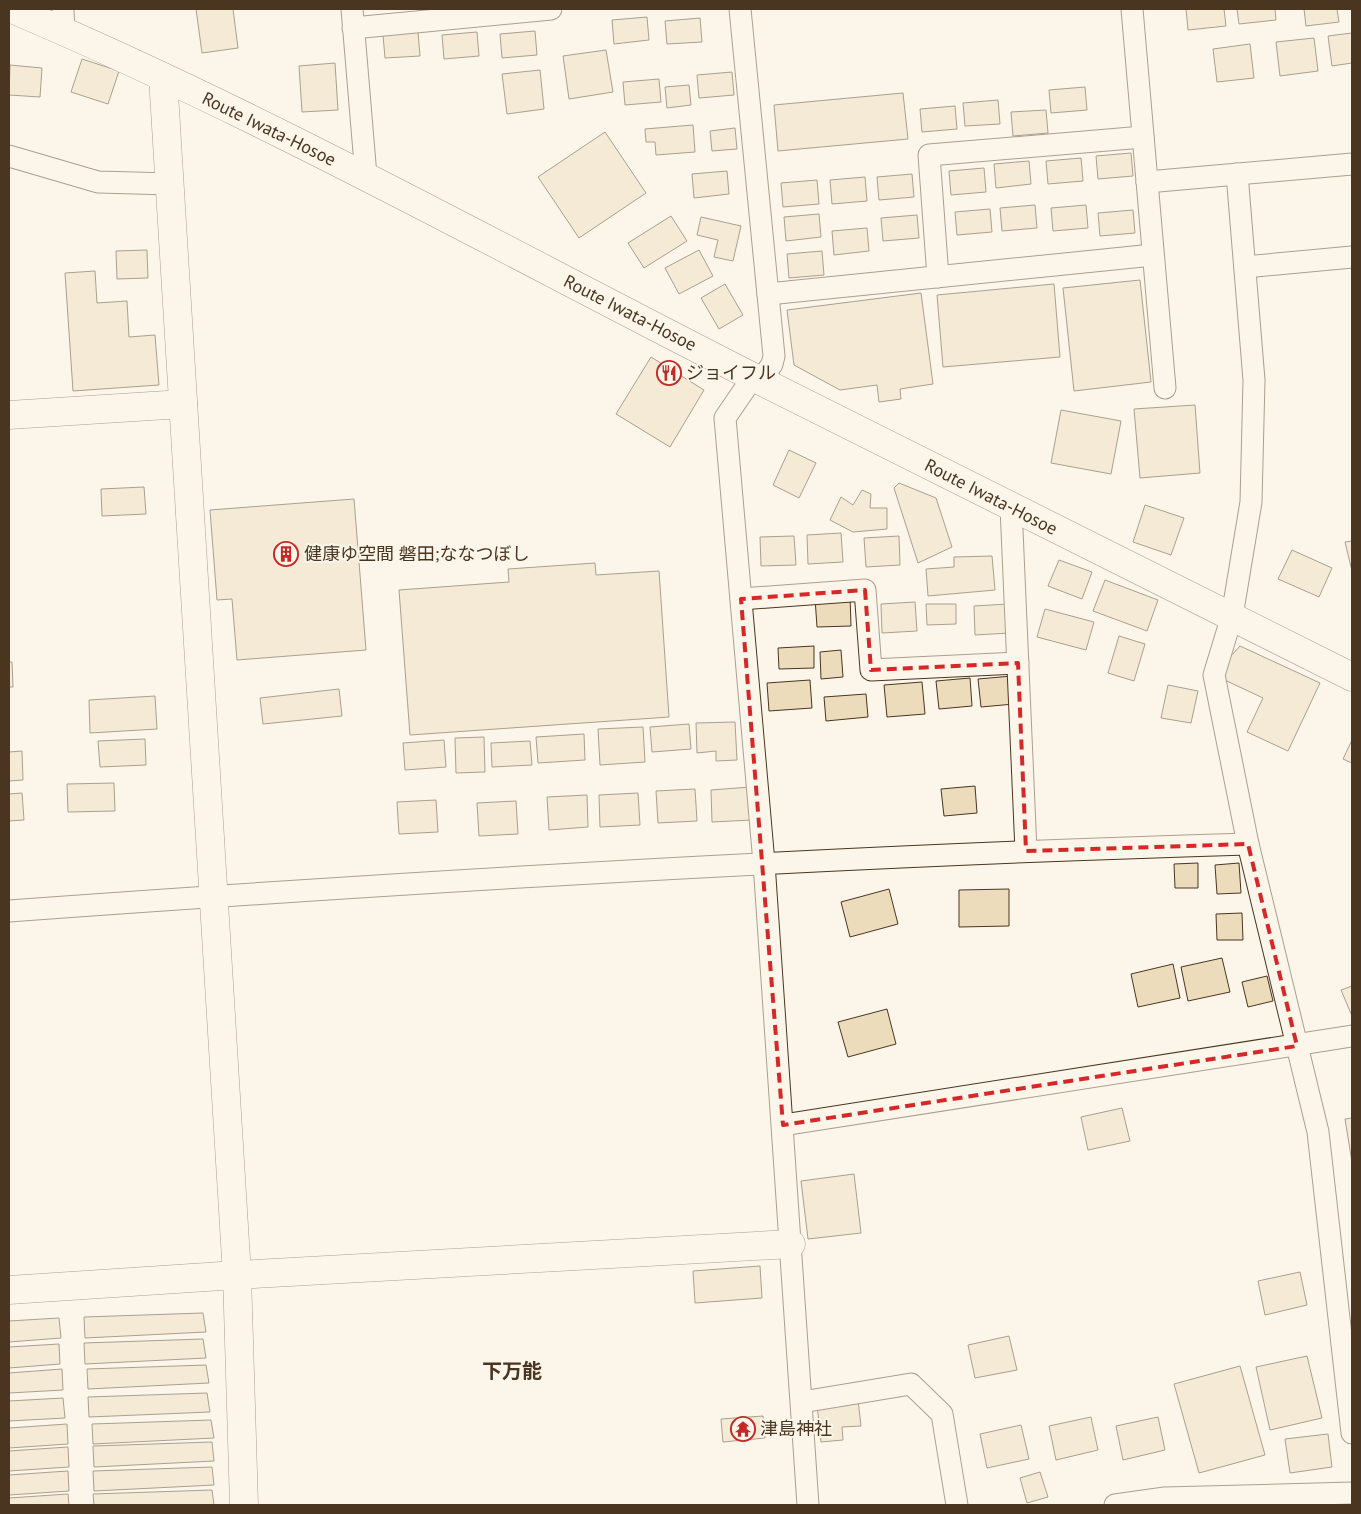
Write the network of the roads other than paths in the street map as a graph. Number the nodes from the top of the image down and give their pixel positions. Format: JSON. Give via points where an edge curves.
{"nodes":[{"id":1,"x":12,"y":9,"type":"edge"},
{"id":2,"x":551,"y":9,"type":"edge"},
{"id":3,"x":740,"y":9,"type":"edge"},
{"id":4,"x":1132,"y":9,"type":"edge"},
{"id":5,"x":353,"y":19,"type":"edge"},
{"id":6,"x":64,"y":20,"type":"edge"},
{"id":7,"x":163,"y":77,"type":"junction"},
{"id":8,"x":1143,"y":137,"type":"junction"},
{"id":9,"x":9,"y":156,"type":"edge"},
{"id":10,"x":1352,"y":164,"type":"edge"},
{"id":11,"x":1237,"y":174,"type":"junction"},
{"id":12,"x":366,"y":176,"type":"junction"},
{"id":13,"x":1147,"y":182,"type":"junction"},
{"id":14,"x":170,"y":184,"type":"junction"},
{"id":15,"x":1153,"y":255,"type":"junction"},
{"id":16,"x":1352,"y":257,"type":"edge"},
{"id":17,"x":1245,"y":267,"type":"junction"},
{"id":18,"x":938,"y":277,"type":"junction"},
{"id":19,"x":768,"y":294,"type":"junction"},
{"id":20,"x":757,"y":379,"type":"junction"},
{"id":21,"x":1165,"y":388,"type":"dead end"},
{"id":22,"x":183,"y":404,"type":"junction"},
{"id":23,"x":9,"y":415,"type":"edge"},
{"id":24,"x":1011,"y":507,"type":"junction"},
{"id":25,"x":741,"y":599,"type":"junction"},
{"id":26,"x":1232,"y":616,"type":"junction"},
{"id":27,"x":1018,"y":663,"type":"junction"},
{"id":28,"x":1352,"y":677,"type":"edge"},
{"id":29,"x":1248,"y":844,"type":"junction"},
{"id":30,"x":1026,"y":851,"type":"junction"},
{"id":31,"x":764,"y":864,"type":"junction"},
{"id":32,"x":214,"y":896,"type":"junction"},
{"id":33,"x":9,"y":911,"type":"edge"},
{"id":34,"x":1352,"y":1036,"type":"edge"},
{"id":35,"x":1297,"y":1046,"type":"junction"},
{"id":36,"x":783,"y":1124,"type":"junction"},
{"id":37,"x":791,"y":1244,"type":"junction"},
{"id":38,"x":237,"y":1276,"type":"junction"},
{"id":39,"x":9,"y":1290,"type":"edge"},
{"id":40,"x":802,"y":1402,"type":"junction"},
{"id":41,"x":1352,"y":1433,"type":"edge"},
{"id":42,"x":1352,"y":1493,"type":"edge"},
{"id":43,"x":244,"y":1505,"type":"edge"},
{"id":44,"x":808,"y":1505,"type":"edge"},
{"id":45,"x":957,"y":1505,"type":"edge"},
{"id":46,"x":1115,"y":1505,"type":"edge"}],
"edges":[{"from":1,"to":6,"type":"street","name":"Route Iwata-Hosoe"},
{"from":2,"to":5,"type":"street"},
{"from":3,"to":19,"type":"street"},
{"from":4,"to":8,"type":"street"},
{"from":5,"to":12,"type":"street"},
{"from":6,"to":7,"type":"street","name":"Route Iwata-Hosoe"},
{"from":7,"to":12,"type":"street","name":"Route Iwata-Hosoe"},
{"from":7,"to":14,"type":"street"},
{"from":8,"to":13,"type":"street"},
{"from":8,"to":18,"type":"street","via":[[929,155]]},
{"from":9,"to":14,"type":"street","via":[[98,182]]},
{"from":10,"to":11,"type":"street"},
{"from":11,"to":13,"type":"street"},
{"from":11,"to":17,"type":"street"},
{"from":12,"to":20,"type":"street","name":"Route Iwata-Hosoe"},
{"from":13,"to":15,"type":"street"},
{"from":14,"to":22,"type":"street"},
{"from":15,"to":18,"type":"street"},
{"from":15,"to":21,"type":"street"},
{"from":16,"to":17,"type":"street"},
{"from":17,"to":26,"type":"street","via":[[1254,380],[1251,502]]},
{"from":18,"to":19,"type":"street"},
{"from":19,"to":20,"type":"street","via":[[774,356],[772,364]]},
{"from":20,"to":24,"type":"street","name":"Route Iwata-Hosoe"},
{"from":20,"to":25,"type":"street","via":[[725,418]]},
{"from":22,"to":23,"type":"street"},
{"from":22,"to":32,"type":"street"},
{"from":24,"to":26,"type":"street","name":"Route Iwata-Hosoe"},
{"from":24,"to":27,"type":"street"},
{"from":25,"to":27,"type":"street","via":[[865,590],[871,670]]},
{"from":25,"to":31,"type":"street"},
{"from":26,"to":28,"type":"street","name":"Route Iwata-Hosoe"},
{"from":26,"to":29,"type":"street","via":[[1214,675]]},
{"from":27,"to":30,"type":"street"},
{"from":29,"to":30,"type":"street"},
{"from":29,"to":35,"type":"street"},
{"from":30,"to":31,"type":"street"},
{"from":31,"to":32,"type":"street"},
{"from":31,"to":36,"type":"street"},
{"from":32,"to":33,"type":"street"},
{"from":32,"to":38,"type":"street"},
{"from":34,"to":35,"type":"street"},
{"from":35,"to":36,"type":"street"},
{"from":35,"to":41,"type":"street","via":[[1318,1132]]},
{"from":36,"to":37,"type":"street"},
{"from":37,"to":38,"type":"street"},
{"from":37,"to":40,"type":"street"},
{"from":38,"to":39,"type":"street"},
{"from":38,"to":43,"type":"street"},
{"from":40,"to":44,"type":"street"},
{"from":40,"to":45,"type":"street","via":[[911,1384],[942,1414]]},
{"from":42,"to":46,"type":"street","via":[[1165,1498]]}]}
